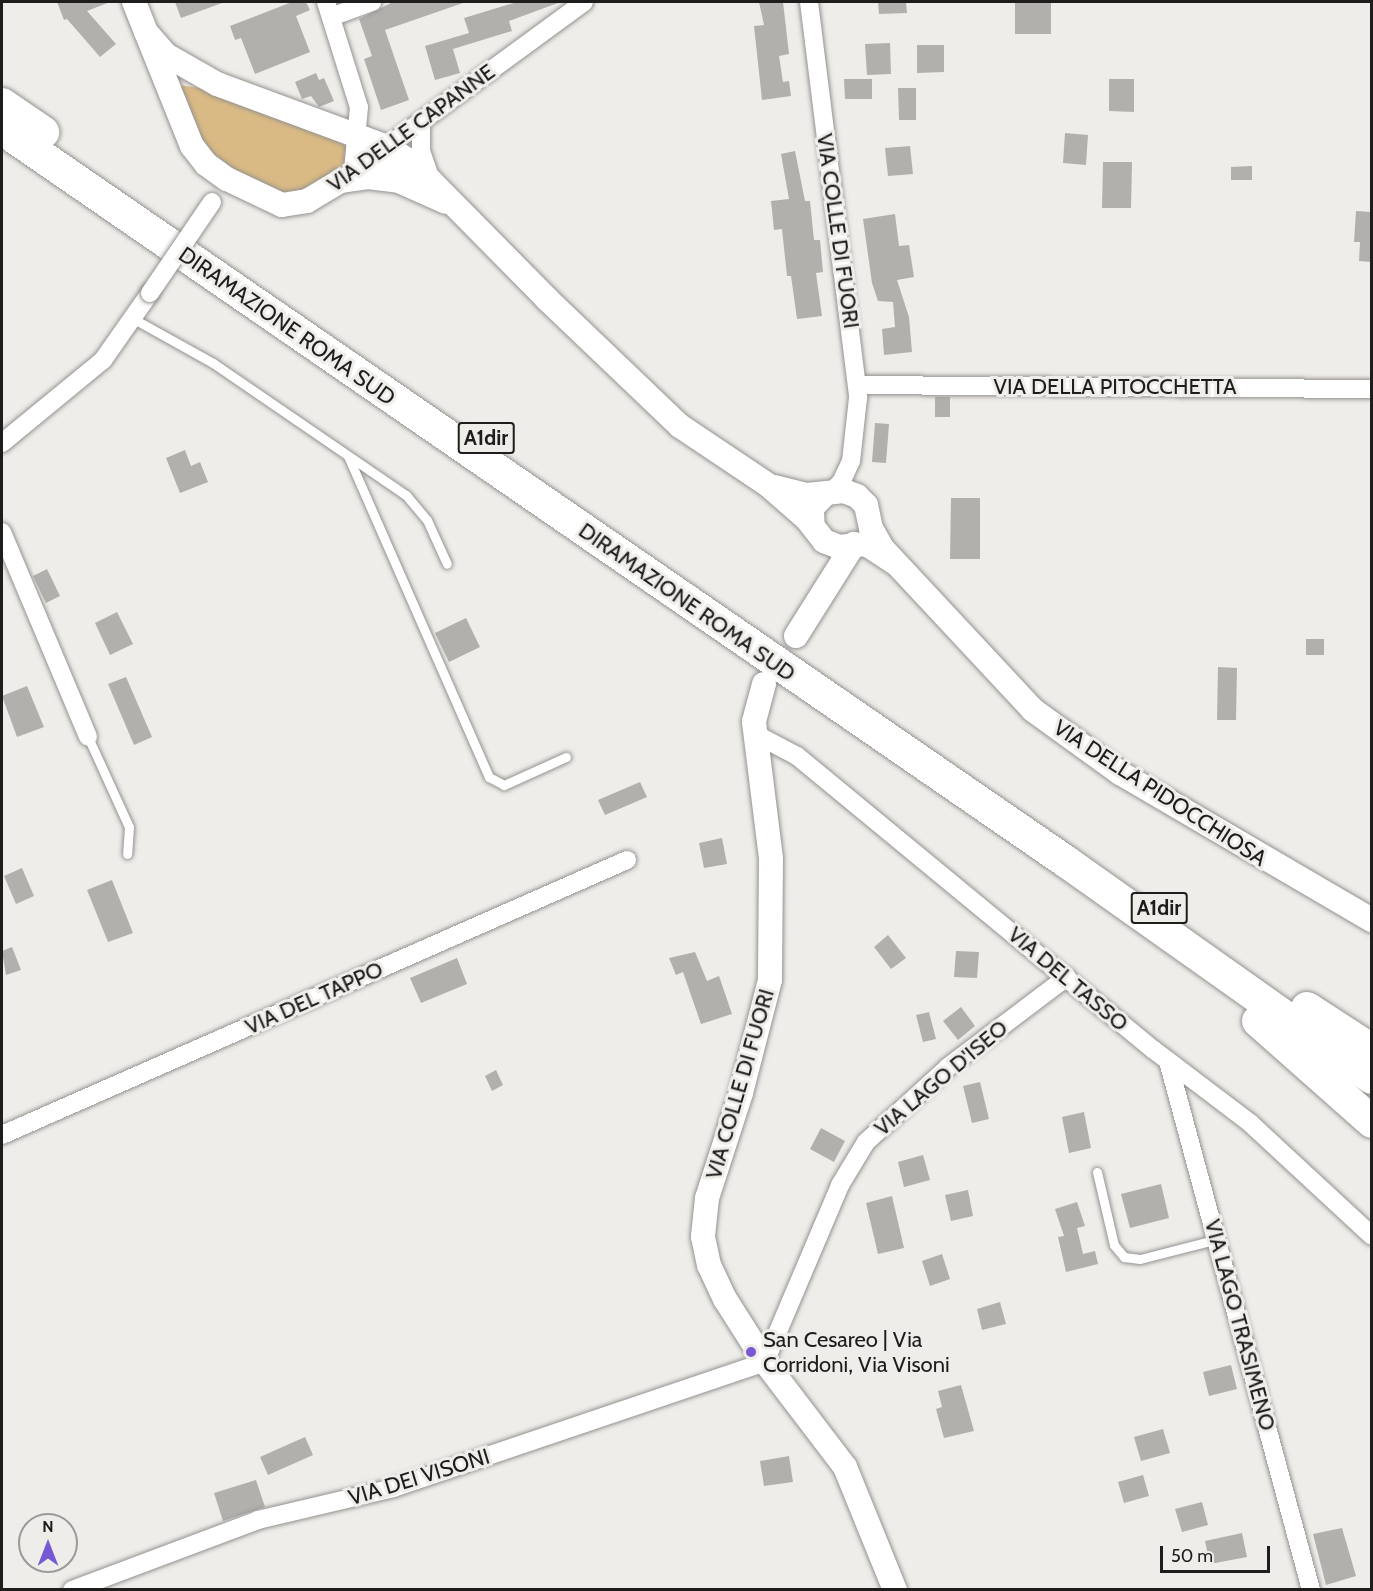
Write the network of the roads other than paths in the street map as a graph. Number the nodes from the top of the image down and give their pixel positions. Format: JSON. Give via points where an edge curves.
{"nodes":[{"id":1,"x":134,"y":2,"type":"edge"},
{"id":2,"x":372,"y":2,"type":"edge"},
{"id":3,"x":584,"y":2,"type":"edge"},
{"id":4,"x":809,"y":2,"type":"edge"},
{"id":5,"x":329,"y":9,"type":"edge"},
{"id":6,"x":146,"y":32,"type":"junction"},
{"id":7,"x":165,"y":81,"type":"junction"},
{"id":8,"x":217,"y":84,"type":"junction"},
{"id":9,"x":2,"y":104,"type":"edge"},
{"id":10,"x":421,"y":122,"type":"junction"},
{"id":11,"x":2,"y":129,"type":"edge"},
{"id":12,"x":357,"y":136,"type":"junction"},
{"id":13,"x":381,"y":151,"type":"junction"},
{"id":14,"x":347,"y":176,"type":"junction"},
{"id":15,"x":227,"y":179,"type":"junction"},
{"id":16,"x":424,"y":182,"type":"junction"},
{"id":17,"x":134,"y":319,"type":"junction"},
{"id":18,"x":858,"y":385,"type":"junction"},
{"id":19,"x":1371,"y":389,"type":"edge"},
{"id":20,"x":2,"y":443,"type":"edge"},
{"id":21,"x":348,"y":456,"type":"junction"},
{"id":22,"x":852,"y":461,"type":"junction"},
{"id":23,"x":768,"y":485,"type":"junction"},
{"id":24,"x":830,"y":493,"type":"junction"},
{"id":25,"x":857,"y":496,"type":"junction"},
{"id":26,"x":869,"y":523,"type":"junction"},
{"id":27,"x":2,"y":532,"type":"edge"},
{"id":28,"x":820,"y":536,"type":"junction"},
{"id":29,"x":854,"y":544,"type":"junction"},
{"id":30,"x":895,"y":562,"type":"junction"},
{"id":31,"x":447,"y":564,"type":"dead end"},
{"id":32,"x":829,"y":584,"type":"junction"},
{"id":33,"x":796,"y":636,"type":"dead end"},
{"id":34,"x":764,"y":684,"type":"dead end"},
{"id":35,"x":755,"y":734,"type":"junction"},
{"id":36,"x":88,"y":737,"type":"joint"},
{"id":37,"x":566,"y":757,"type":"dead end"},
{"id":38,"x":127,"y":854,"type":"dead end"},
{"id":39,"x":627,"y":860,"type":"dead end"},
{"id":40,"x":1371,"y":920,"type":"edge"},
{"id":41,"x":1168,"y":937,"type":"junction"},
{"id":42,"x":1067,"y":977,"type":"junction"},
{"id":43,"x":1371,"y":1050,"type":"edge"},
{"id":44,"x":1168,"y":1061,"type":"junction"},
{"id":45,"x":1371,"y":1078,"type":"edge"},
{"id":46,"x":1371,"y":1122,"type":"edge"},
{"id":47,"x":2,"y":1135,"type":"edge"},
{"id":48,"x":1097,"y":1172,"type":"dead end"},
{"id":49,"x":1371,"y":1236,"type":"edge"},
{"id":50,"x":1218,"y":1239,"type":"junction"},
{"id":51,"x":765,"y":1362,"type":"junction"},
{"id":52,"x":72,"y":1590,"type":"edge"},
{"id":53,"x":895,"y":1590,"type":"edge"},
{"id":54,"x":1311,"y":1590,"type":"edge"}],
"edges":[{"from":1,"to":6,"type":"street","name":"VIA DELLE CAPANNE"},
{"from":2,"to":5,"type":"street"},
{"from":3,"to":10,"type":"street","name":"VIA DELLE CAPANNE"},
{"from":4,"to":18,"type":"street","name":"VIA COLLE DI FUORI"},
{"from":5,"to":12,"type":"street","via":[[357,100]]},
{"from":6,"to":7,"type":"street","name":"VIA DELLE CAPANNE"},
{"from":6,"to":8,"type":"street","via":[[166,54]]},
{"from":7,"to":8,"type":"street","via":[[187,78]]},
{"from":7,"to":15,"type":"street","name":"VIA DELLE CAPANNE","via":[[196,152]]},
{"from":8,"to":12,"type":"street"},
{"from":9,"to":43,"type":"highway","name":"DIRAMAZIONE ROMA SUD","number":"A1dir","via":[[921,739],[1173,918]]},
{"from":10,"to":13,"type":"street","name":"VIA DELLE CAPANNE"},
{"from":10,"to":16,"type":"street"},
{"from":11,"to":41,"type":"highway","name":"DIRAMAZIONE ROMA SUD","number":"A1dir","via":[[1068,863]]},
{"from":12,"to":13,"type":"street"},
{"from":12,"to":14,"type":"street"},
{"from":13,"to":14,"type":"street","name":"VIA DELLE CAPANNE"},
{"from":13,"to":16,"type":"street"},
{"from":14,"to":15,"type":"street","name":"VIA DELLE CAPANNE","via":[[307,201],[286,205],[269,202]]},
{"from":14,"to":16,"type":"street"},
{"from":15,"to":17,"type":"street","bridge":true},
{"from":16,"to":23,"type":"street","via":[[670,417]]},
{"from":17,"to":20,"type":"street","via":[[88,375]]},
{"from":17,"to":21,"type":"lane","via":[[213,363]]},
{"from":18,"to":19,"type":"street","name":"VIA DELLA PITOCCHETTA"},
{"from":18,"to":22,"type":"street","name":"VIA COLLE DI FUORI"},
{"from":21,"to":31,"type":"lane","via":[[417,506]]},
{"from":21,"to":37,"type":"lane","via":[[489,777],[504,785]]},
{"from":22,"to":24,"type":"street","name":"VIA COLLE DI FUORI"},
{"from":22,"to":25,"type":"street","name":"VIA COLLE DI FUORI"},
{"from":23,"to":24,"type":"street","via":[[807,495]]},
{"from":23,"to":28,"type":"street"},
{"from":24,"to":25,"type":"street","via":[[844,491]]},
{"from":24,"to":28,"type":"street","via":[[815,509]]},
{"from":25,"to":26,"type":"street","via":[[866,505]]},
{"from":26,"to":29,"type":"street","via":[[866,533]]},
{"from":26,"to":30,"type":"street","name":"VIA DELLA PIDOCCHIOSA","via":[[877,541]]},
{"from":27,"to":36,"type":"street"},
{"from":28,"to":29,"type":"street","via":[[839,547]]},
{"from":28,"to":32,"type":"street","via":[[832,562]]},
{"from":29,"to":30,"type":"street","name":"VIA DELLA PIDOCCHIOSA","via":[[873,546]]},
{"from":29,"to":32,"type":"street"},
{"from":30,"to":40,"type":"street","name":"VIA DELLA PIDOCCHIOSA","via":[[1014,693],[1057,729],[1120,773]]},
{"from":32,"to":33,"type":"street"},
{"from":34,"to":35,"type":"street","name":"VIA COLLE DI FUORI","via":[[756,707]]},
{"from":35,"to":42,"type":"street","name":"VIA DEL TASSO","via":[[797,756]]},
{"from":35,"to":51,"type":"street","name":"VIA COLLE DI FUORI","via":[[771,859],[770,980],[744,1082],[707,1198],[702,1232],[718,1287]]},
{"from":36,"to":38,"type":"lane","via":[[129,827]]},
{"from":39,"to":47,"type":"street","name":"VIA DEL TAPPO"},
{"from":41,"to":45,"type":"highway","name":"DIRAMAZIONE ROMA SUD","number":"A1dir"},
{"from":41,"to":46,"type":"highway","via":[[1213,983]]},
{"from":42,"to":44,"type":"street","name":"VIA DEL TASSO"},
{"from":42,"to":51,"type":"street","name":"VIA LAGO D'ISEO","via":[[941,1072],[866,1142],[840,1185]]},
{"from":44,"to":49,"type":"street","name":"VIA DEL TASSO","via":[[1274,1143]]},
{"from":44,"to":50,"type":"street","name":"VIA LAGO TRASIMENO"},
{"from":48,"to":50,"type":"lane","via":[[1114,1245],[1124,1257],[1140,1259]]},
{"from":50,"to":54,"type":"street","name":"VIA LAGO TRASIMENO"},
{"from":51,"to":52,"type":"street","name":"VIA DEI VISONI","via":[[393,1488],[258,1520]]},
{"from":51,"to":53,"type":"street","name":"VIA COLLE DI FUORI","via":[[845,1467]]}]}
